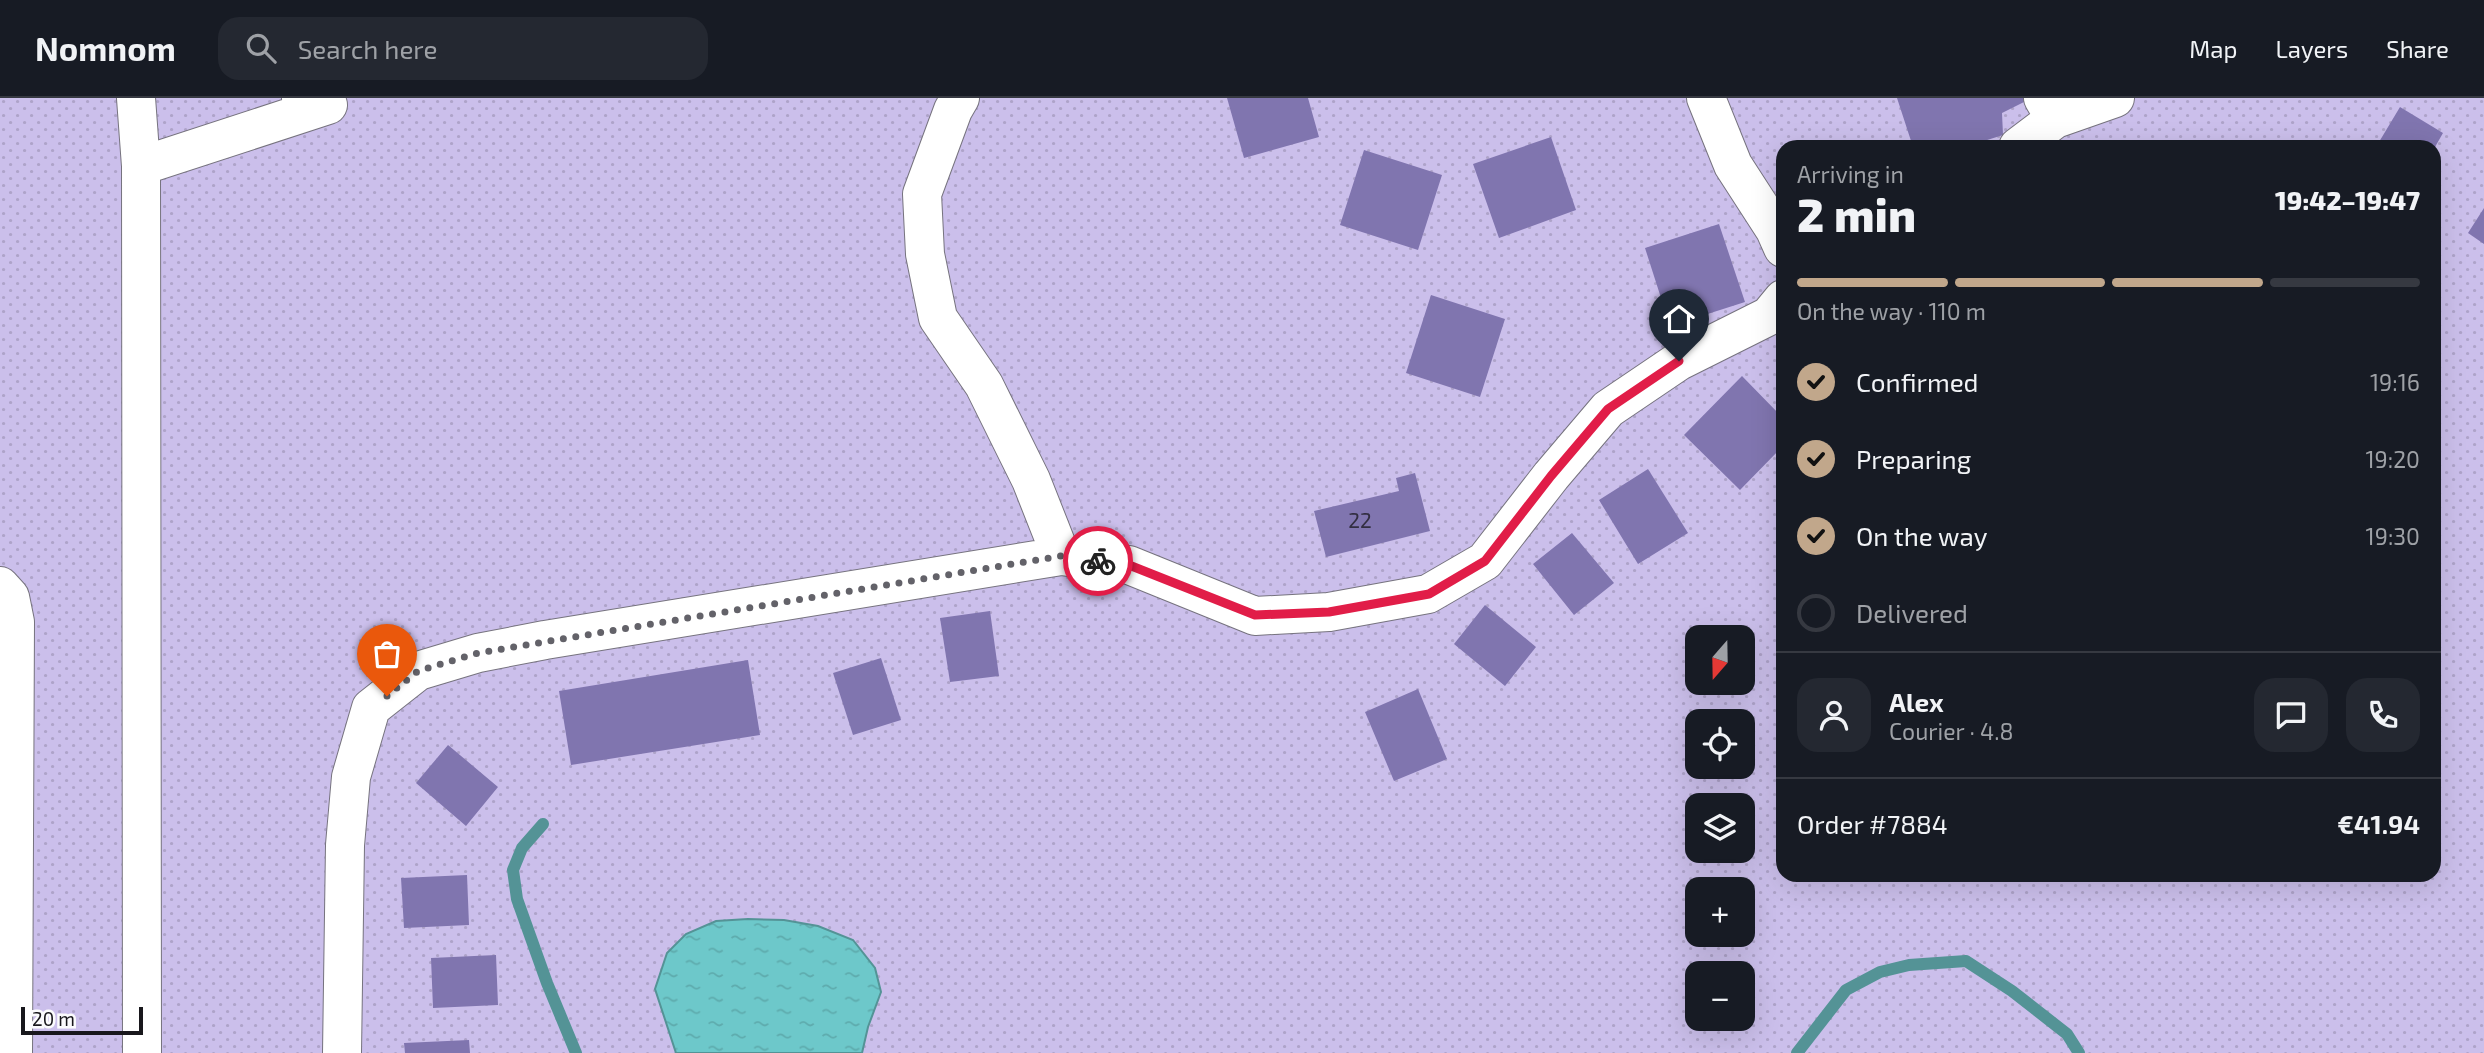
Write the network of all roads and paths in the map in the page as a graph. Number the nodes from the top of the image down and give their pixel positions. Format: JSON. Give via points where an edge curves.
{"nodes":[{"id":1,"x":136,"y":98,"type":"edge"},
{"id":2,"x":960,"y":98,"type":"edge"},
{"id":3,"x":1706,"y":98,"type":"edge"},
{"id":4,"x":2115,"y":98,"type":"edge"},
{"id":5,"x":327,"y":100,"type":"edge"},
{"id":6,"x":2049,"y":108,"type":"edge"},
{"id":7,"x":2024,"y":140,"type":"edge"},
{"id":8,"x":141,"y":166,"type":"junction"},
{"id":9,"x":1776,"y":232,"type":"edge"},
{"id":10,"x":1776,"y":308,"type":"edge"},
{"id":11,"x":1061,"y":556,"type":"junction"},
{"id":12,"x":0,"y":586,"type":"edge"},
{"id":13,"x":13,"y":1053,"type":"edge"},
{"id":14,"x":142,"y":1053,"type":"edge"},
{"id":15,"x":342,"y":1053,"type":"edge"}],
"edges":[{"from":1,"to":8,"type":"street"},
{"from":2,"to":11,"type":"street","via":[[922,194],[925,254],[937,318],[985,385]]},
{"from":3,"to":9,"type":"street","via":[[1733,165]]},
{"from":4,"to":6,"type":"street"},
{"from":5,"to":8,"type":"street"},
{"from":6,"to":7,"type":"street"},
{"from":8,"to":14,"type":"street"},
{"from":10,"to":11,"type":"street","via":[[1769,316],[1679,361],[1608,409],[1485,561],[1429,594],[1329,612],[1255,615],[1129,565]]},
{"from":11,"to":15,"type":"street","via":[[545,640],[418,671],[371,708],[351,777],[345,845]]},
{"from":12,"to":13,"type":"street","via":[[10,597],[15,622]]}]}
